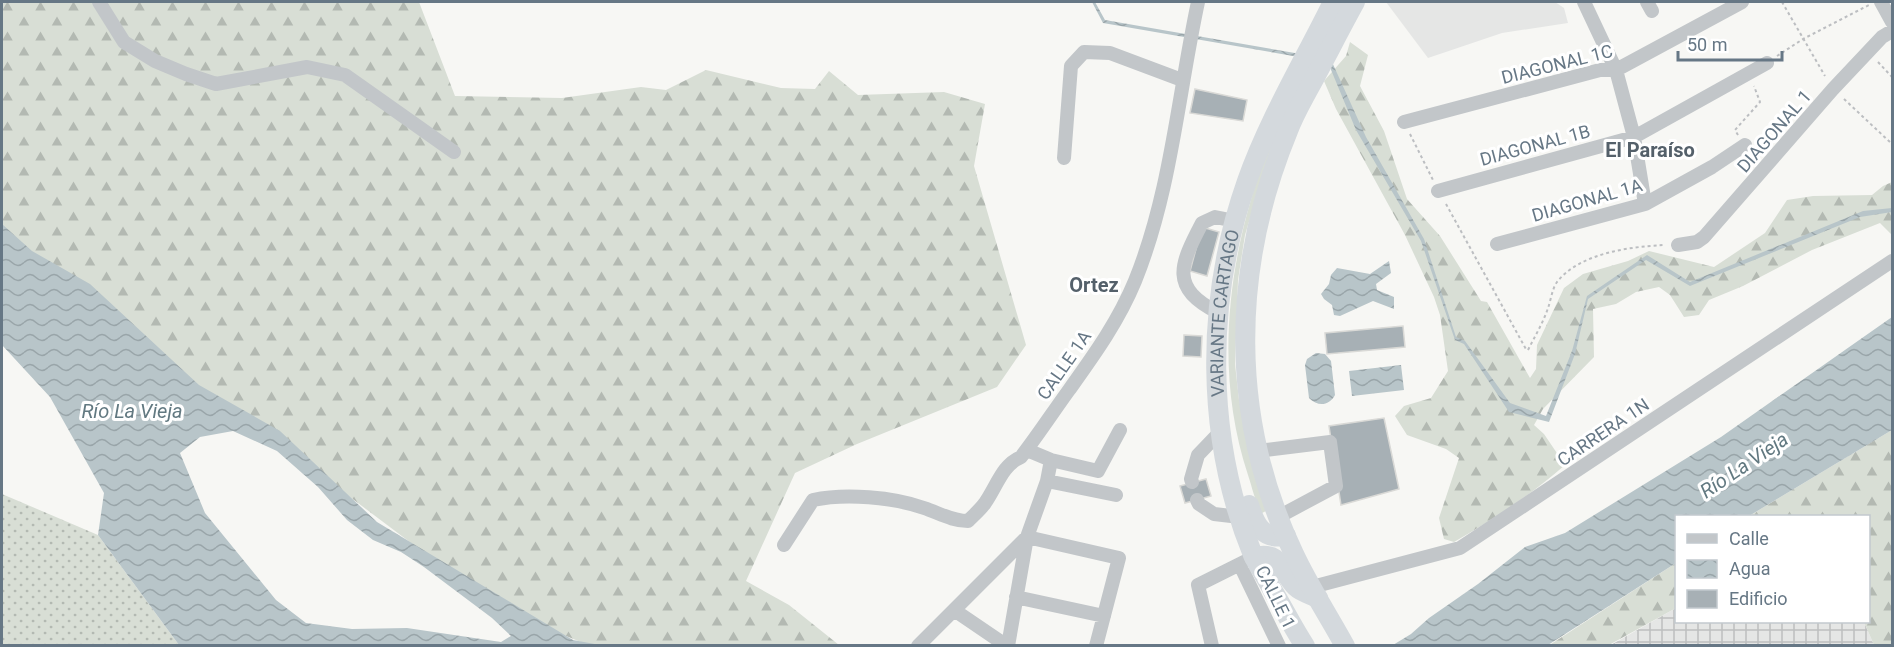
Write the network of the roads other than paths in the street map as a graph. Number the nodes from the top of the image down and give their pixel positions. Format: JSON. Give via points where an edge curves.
{"nodes":[{"id":1,"x":99,"y":2,"type":"edge"},
{"id":2,"x":1198,"y":2,"type":"edge"},
{"id":3,"x":1334,"y":2,"type":"edge"},
{"id":4,"x":1355,"y":2,"type":"edge"},
{"id":5,"x":1584,"y":2,"type":"edge"},
{"id":6,"x":1742,"y":2,"type":"edge"},
{"id":7,"x":1881,"y":2,"type":"edge"},
{"id":8,"x":1893,"y":22,"type":"edge"},
{"id":9,"x":1893,"y":31,"type":"edge"},
{"id":10,"x":1320,"y":49,"type":"junction"},
{"id":11,"x":1767,"y":63,"type":"road end"},
{"id":12,"x":1308,"y":70,"type":"junction"},
{"id":13,"x":1617,"y":70,"type":"junction"},
{"id":14,"x":1182,"y":80,"type":"junction"},
{"id":15,"x":1404,"y":122,"type":"road end"},
{"id":16,"x":1634,"y":137,"type":"junction"},
{"id":17,"x":1745,"y":145,"type":"road end"},
{"id":18,"x":453,"y":152,"type":"dead end"},
{"id":19,"x":1064,"y":158,"type":"dead end"},
{"id":20,"x":1438,"y":191,"type":"road end"},
{"id":21,"x":1645,"y":204,"type":"junction"},
{"id":22,"x":1235,"y":221,"type":"junction"},
{"id":23,"x":1497,"y":244,"type":"dead end"},
{"id":24,"x":1678,"y":245,"type":"road end"},
{"id":25,"x":1893,"y":261,"type":"edge"},
{"id":26,"x":1219,"y":313,"type":"junction"},
{"id":27,"x":1120,"y":430,"type":"dead end"},
{"id":28,"x":1221,"y":431,"type":"junction"},
{"id":29,"x":1027,"y":450,"type":"junction"},
{"id":30,"x":1258,"y":451,"type":"junction"},
{"id":31,"x":1052,"y":460,"type":"junction"},
{"id":32,"x":1047,"y":481,"type":"junction"},
{"id":33,"x":1192,"y":482,"type":"dead end"},
{"id":34,"x":1232,"y":489,"type":"junction"},
{"id":35,"x":1116,"y":495,"type":"dead end"},
{"id":36,"x":1197,"y":500,"type":"dead end"},
{"id":37,"x":1240,"y":517,"type":"junction"},
{"id":38,"x":1278,"y":517,"type":"junction"},
{"id":39,"x":1286,"y":536,"type":"junction"},
{"id":40,"x":1027,"y":537,"type":"junction"},
{"id":41,"x":784,"y":545,"type":"dead end"},
{"id":42,"x":1247,"y":561,"type":"junction"},
{"id":43,"x":1016,"y":597,"type":"junction"},
{"id":44,"x":1318,"y":599,"type":"junction"},
{"id":45,"x":954,"y":610,"type":"junction"},
{"id":46,"x":1104,"y":616,"type":"junction"},
{"id":47,"x":1300,"y":638,"type":"edge"},
{"id":48,"x":918,"y":645,"type":"edge"},
{"id":49,"x":1007,"y":645,"type":"edge"},
{"id":50,"x":1096,"y":645,"type":"edge"},
{"id":51,"x":1212,"y":645,"type":"edge"},
{"id":52,"x":1279,"y":645,"type":"edge"},
{"id":53,"x":1345,"y":645,"type":"edge"}],
"edges":[{"from":1,"to":18,"type":"street","via":[[124,42],[154,61],[216,84],[307,67],[345,75]]},
{"from":2,"to":14,"type":"street","name":"CALLE 1A"},
{"from":3,"to":10,"type":"highway","name":"VARIANTE CARTAGO"},
{"from":4,"to":10,"type":"highway","name":"VARIANTE CARTAGO"},
{"from":5,"to":13,"type":"street"},
{"from":6,"to":13,"type":"street","name":"DIAGONAL 1C"},
{"from":7,"to":8,"type":"street"},
{"from":9,"to":24,"type":"street","name":"DIAGONAL 1","via":[[1882,37],[1833,89],[1704,237]]},
{"from":10,"to":12,"type":"highway","name":"VARIANTE CARTAGO"},
{"from":11,"to":16,"type":"street","name":"DIAGONAL 1B"},
{"from":12,"to":22,"type":"highway","name":"VARIANTE CARTAGO","via":[[1272,122]]},
{"from":12,"to":30,"type":"highway","name":"VARIANTE CARTAGO","via":[[1267,185],[1253,243],[1245,352]]},
{"from":13,"to":15,"type":"street","name":"DIAGONAL 1C","via":[[1600,70]]},
{"from":13,"to":16,"type":"street"},
{"from":14,"to":19,"type":"street","via":[[1110,52],[1084,52],[1071,66]]},
{"from":14,"to":29,"type":"street","name":"CALLE 1A","via":[[1166,178],[1135,281],[1107,337]]},
{"from":16,"to":20,"type":"street","name":"DIAGONAL 1B"},
{"from":16,"to":21,"type":"street"},
{"from":17,"to":21,"type":"street","name":"DIAGONAL 1A"},
{"from":21,"to":23,"type":"street","name":"DIAGONAL 1A"},
{"from":22,"to":26,"type":"highway","name":"VARIANTE CARTAGO"},
{"from":22,"to":26,"type":"street","via":[[1215,217],[1202,223],[1184,262],[1184,285],[1200,304]]},
{"from":25,"to":44,"type":"street","name":"CARRERA 1N","via":[[1460,548]]},
{"from":26,"to":28,"type":"highway","name":"VARIANTE CARTAGO"},
{"from":27,"to":31,"type":"street","via":[[1098,471]]},
{"from":28,"to":33,"type":"street","via":[[1198,455]]},
{"from":28,"to":34,"type":"highway","name":"VARIANTE CARTAGO"},
{"from":29,"to":31,"type":"street"},
{"from":29,"to":41,"type":"street","name":"CALLE 1A","via":[[1012,461],[984,505],[968,520],[957,521],[922,507],[876,498],[826,497],[813,500]]},
{"from":30,"to":38,"type":"highway","name":"VARIANTE CARTAGO"},
{"from":30,"to":38,"type":"street","via":[[1330,442],[1336,486]]},
{"from":31,"to":32,"type":"street"},
{"from":32,"to":35,"type":"street"},
{"from":32,"to":40,"type":"street"},
{"from":34,"to":37,"type":"highway","name":"VARIANTE CARTAGO"},
{"from":34,"to":39,"type":"highway","via":[[1248,501],[1257,526],[1269,535]]},
{"from":36,"to":37,"type":"street","via":[[1214,514]]},
{"from":37,"to":42,"type":"highway","name":"VARIANTE CARTAGO"},
{"from":38,"to":39,"type":"highway","name":"VARIANTE CARTAGO"},
{"from":39,"to":44,"type":"highway","name":"VARIANTE CARTAGO"},
{"from":40,"to":43,"type":"street"},
{"from":40,"to":45,"type":"street"},
{"from":40,"to":46,"type":"street","via":[[1119,558]]},
{"from":42,"to":44,"type":"highway","via":[[1266,555],[1276,559],[1297,588]]},
{"from":42,"to":47,"type":"highway","name":"VARIANTE CARTAGO"},
{"from":42,"to":51,"type":"street","via":[[1198,585]]},
{"from":42,"to":52,"type":"street","name":"CALLE 1"},
{"from":43,"to":46,"type":"street"},
{"from":43,"to":49,"type":"street"},
{"from":44,"to":53,"type":"highway","name":"VARIANTE CARTAGO"},
{"from":45,"to":48,"type":"street"},
{"from":45,"to":49,"type":"street"},
{"from":46,"to":50,"type":"street"}]}
